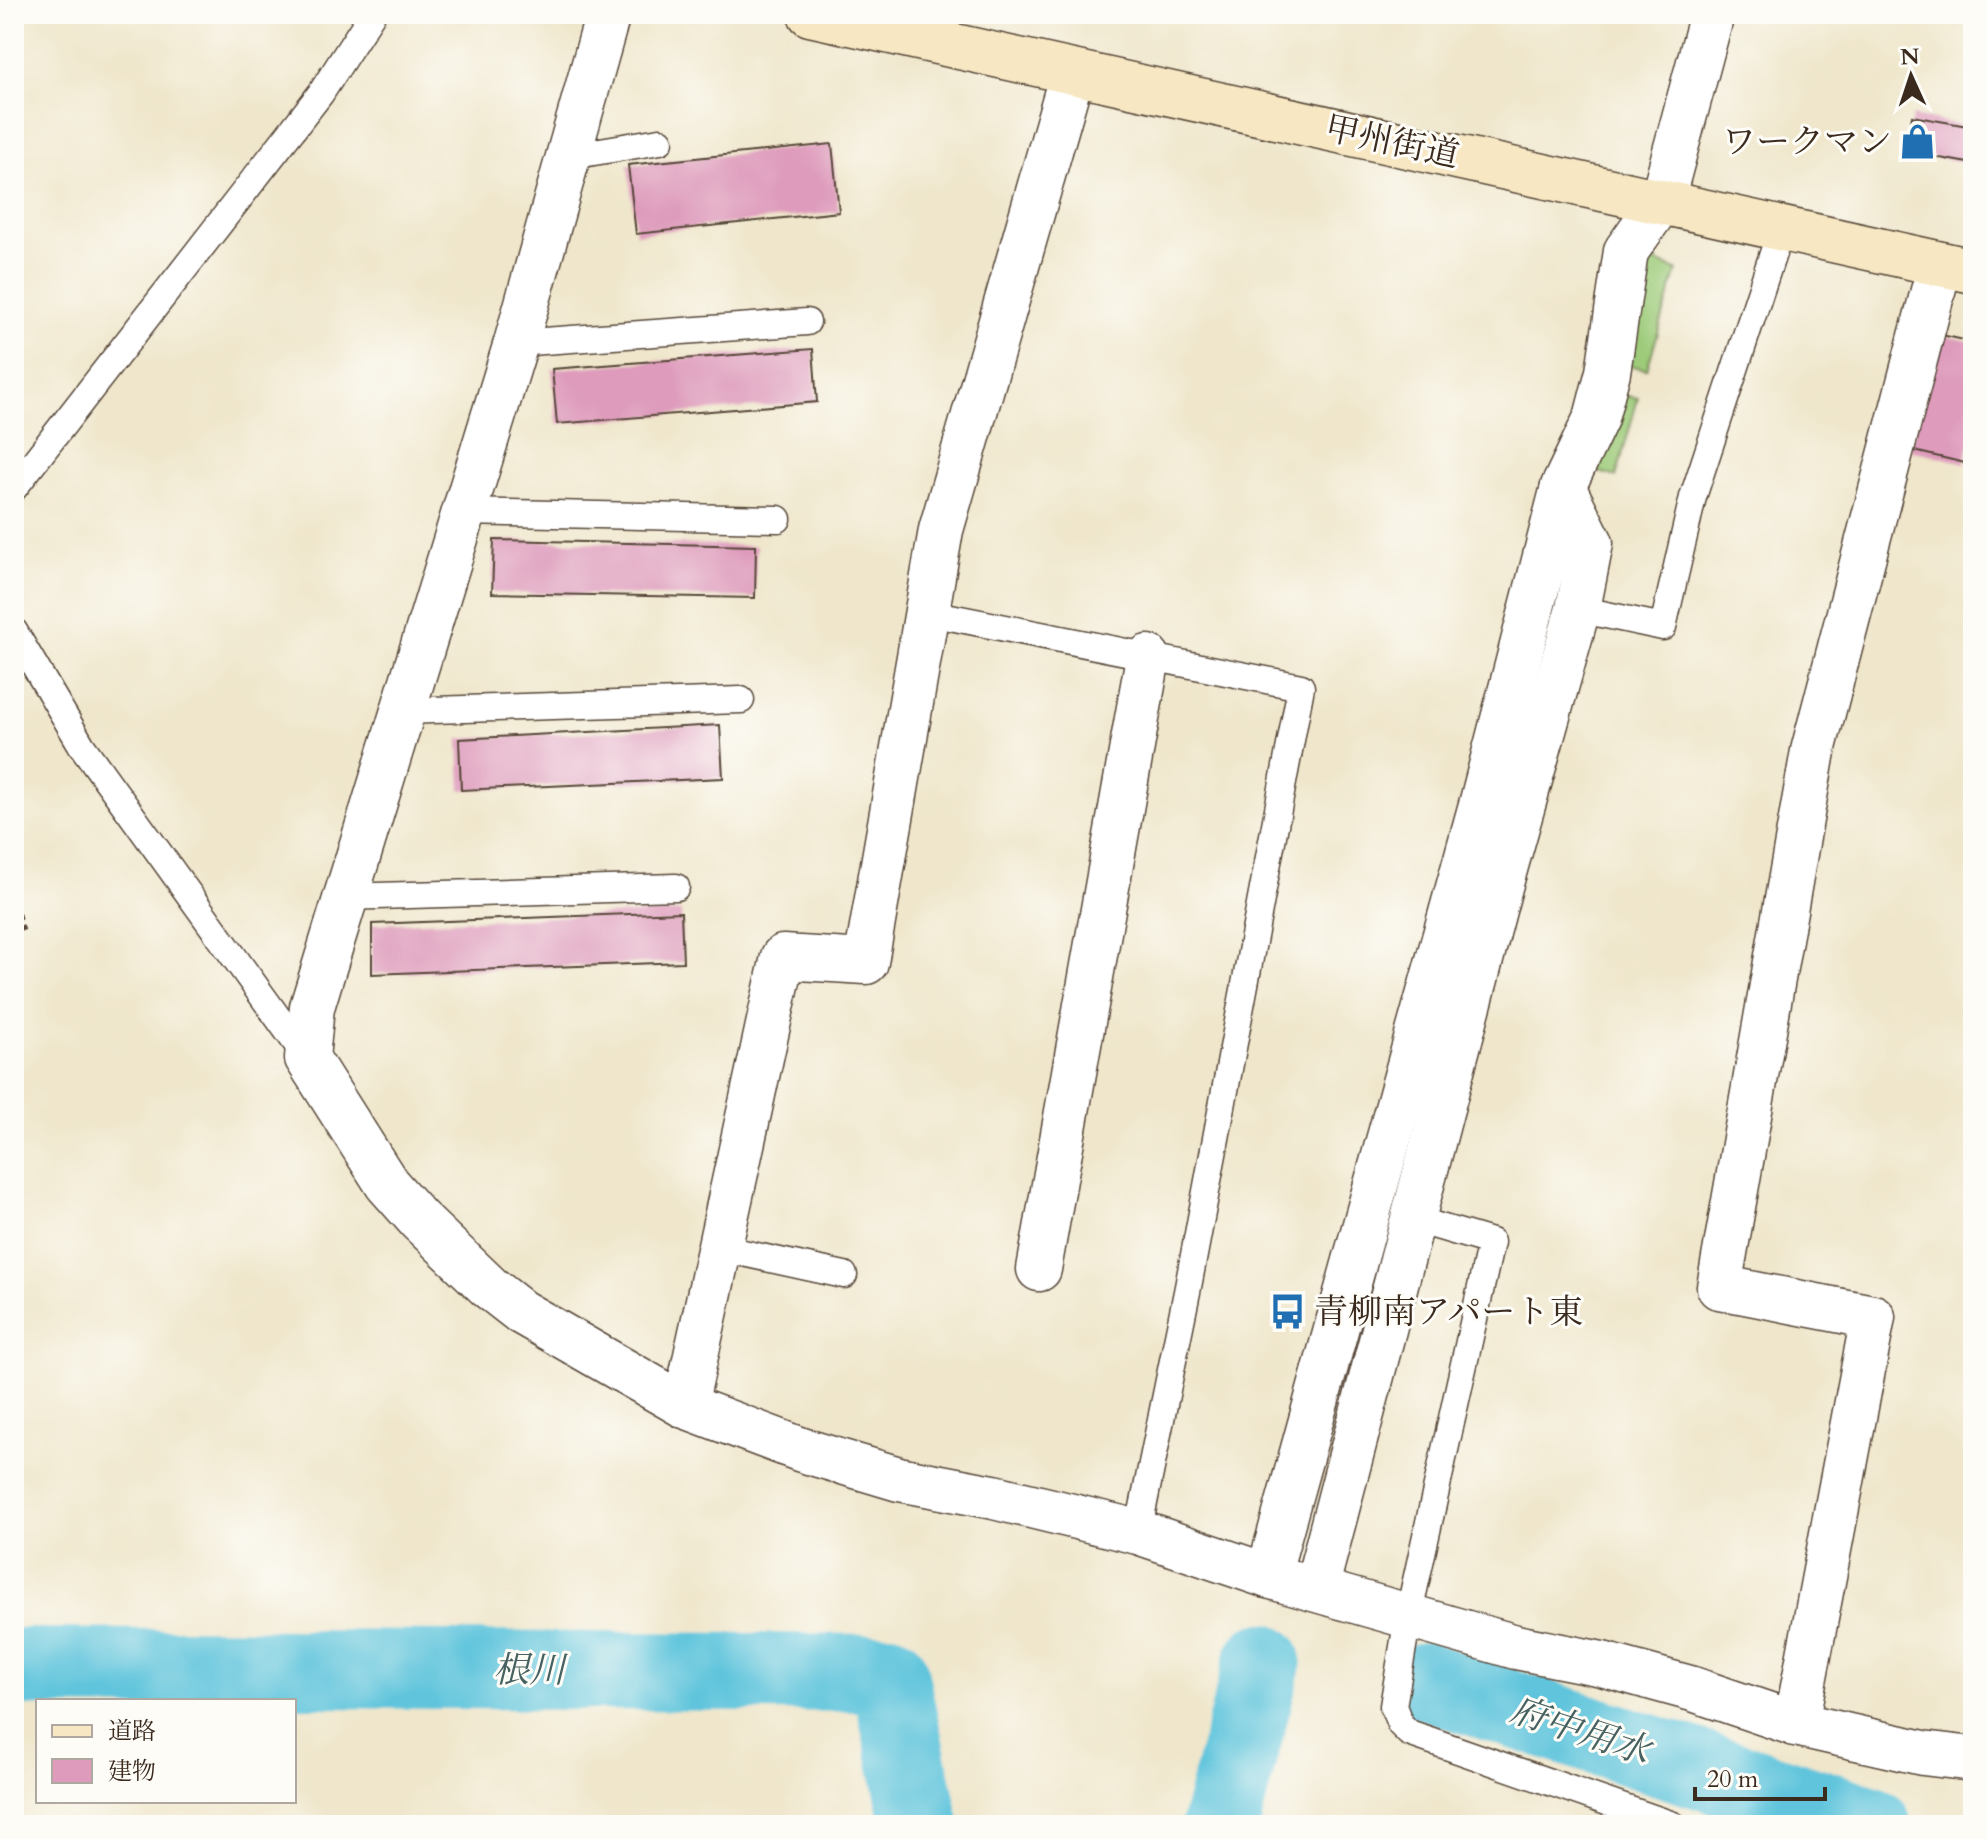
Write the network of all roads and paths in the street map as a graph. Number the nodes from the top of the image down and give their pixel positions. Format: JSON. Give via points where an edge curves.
{"nodes":[{"id":1,"x":372,"y":14,"type":"edge"},
{"id":2,"x":608,"y":14,"type":"edge"},
{"id":3,"x":810,"y":14,"type":"edge"},
{"id":4,"x":1712,"y":14,"type":"edge"},
{"id":5,"x":1072,"y":74,"type":"junction"},
{"id":6,"x":660,"y":141,"type":"dead end"},
{"id":7,"x":570,"y":156,"type":"junction"},
{"id":8,"x":1662,"y":200,"type":"junction"},
{"id":9,"x":1782,"y":226,"type":"junction"},
{"id":10,"x":1957,"y":268,"type":"edge"},
{"id":11,"x":807,"y":322,"type":"dead end"},
{"id":12,"x":516,"y":343,"type":"junction"},
{"id":13,"x":1563,"y":487,"type":"junction"},
{"id":14,"x":14,"y":488,"type":"edge"},
{"id":15,"x":464,"y":512,"type":"junction"},
{"id":16,"x":778,"y":519,"type":"dead end"},
{"id":17,"x":1578,"y":609,"type":"junction"},
{"id":18,"x":925,"y":612,"type":"junction"},
{"id":19,"x":14,"y":631,"type":"edge"},
{"id":20,"x":1148,"y":657,"type":"junction"},
{"id":21,"x":741,"y":700,"type":"dead end"},
{"id":22,"x":402,"y":711,"type":"junction"},
{"id":23,"x":1480,"y":882,"type":"junction"},
{"id":24,"x":676,"y":887,"type":"dead end"},
{"id":25,"x":343,"y":897,"type":"junction"},
{"id":26,"x":14,"y":902,"type":"edge"},
{"id":27,"x":23,"y":931,"type":"dead end"},
{"id":28,"x":307,"y":1058,"type":"junction"},
{"id":29,"x":1413,"y":1219,"type":"junction"},
{"id":30,"x":720,"y":1248,"type":"junction"},
{"id":31,"x":1039,"y":1269,"type":"dead end"},
{"id":32,"x":844,"y":1275,"type":"dead end"},
{"id":33,"x":685,"y":1406,"type":"junction"},
{"id":34,"x":1138,"y":1532,"type":"junction"},
{"id":35,"x":1268,"y":1576,"type":"junction"},
{"id":36,"x":1316,"y":1589,"type":"junction"},
{"id":37,"x":1408,"y":1617,"type":"junction"},
{"id":38,"x":1796,"y":1724,"type":"junction"},
{"id":39,"x":1973,"y":1759,"type":"edge"},
{"id":40,"x":1673,"y":1825,"type":"edge"}],
"edges":[{"from":1,"to":14,"type":"lane","via":[[321,93]]},
{"from":2,"to":7,"type":"street"},
{"from":3,"to":5,"type":"main road","name":"甲州街道"},
{"from":4,"to":8,"type":"street"},
{"from":5,"to":8,"type":"main road","name":"甲州街道"},
{"from":5,"to":18,"type":"street","via":[[941,530]]},
{"from":6,"to":7,"type":"lane"},
{"from":7,"to":12,"type":"street"},
{"from":8,"to":9,"type":"main road","name":"甲州街道"},
{"from":8,"to":13,"type":"street","via":[[1626,251],[1596,418]]},
{"from":9,"to":10,"type":"main road","name":"甲州街道"},
{"from":9,"to":17,"type":"lane","via":[[1693,497],[1663,627]]},
{"from":10,"to":38,"type":"street","via":[[1813,751],[1719,1287],[1873,1317]]},
{"from":11,"to":12,"type":"lane"},
{"from":12,"to":15,"type":"street"},
{"from":13,"to":17,"type":"street","via":[[1591,543]]},
{"from":13,"to":23,"type":"street"},
{"from":15,"to":16,"type":"lane"},
{"from":15,"to":22,"type":"street"},
{"from":17,"to":23,"type":"street"},
{"from":18,"to":20,"type":"lane"},
{"from":18,"to":30,"type":"street","via":[[866,962],[783,957]]},
{"from":19,"to":28,"type":"lane","via":[[82,746]]},
{"from":20,"to":31,"type":"street"},
{"from":20,"to":34,"type":"lane","via":[[1301,687]]},
{"from":21,"to":22,"type":"lane"},
{"from":22,"to":25,"type":"street"},
{"from":23,"to":29,"type":"street"},
{"from":23,"to":35,"type":"street"},
{"from":24,"to":25,"type":"lane"},
{"from":25,"to":28,"type":"street","via":[[312,1007]]},
{"from":26,"to":27,"type":"path"},
{"from":28,"to":33,"type":"street","via":[[387,1184],[450,1253],[521,1312]]},
{"from":29,"to":36,"type":"street"},
{"from":29,"to":37,"type":"lane","via":[[1491,1242]]},
{"from":30,"to":32,"type":"lane"},
{"from":30,"to":33,"type":"street"},
{"from":33,"to":34,"type":"street","via":[[899,1479]]},
{"from":34,"to":35,"type":"street"},
{"from":35,"to":36,"type":"street"},
{"from":36,"to":37,"type":"street"},
{"from":37,"to":38,"type":"street","via":[[1693,1689]]},
{"from":37,"to":40,"type":"lane","via":[[1393,1706],[1409,1733]]},
{"from":38,"to":39,"type":"street"}]}
